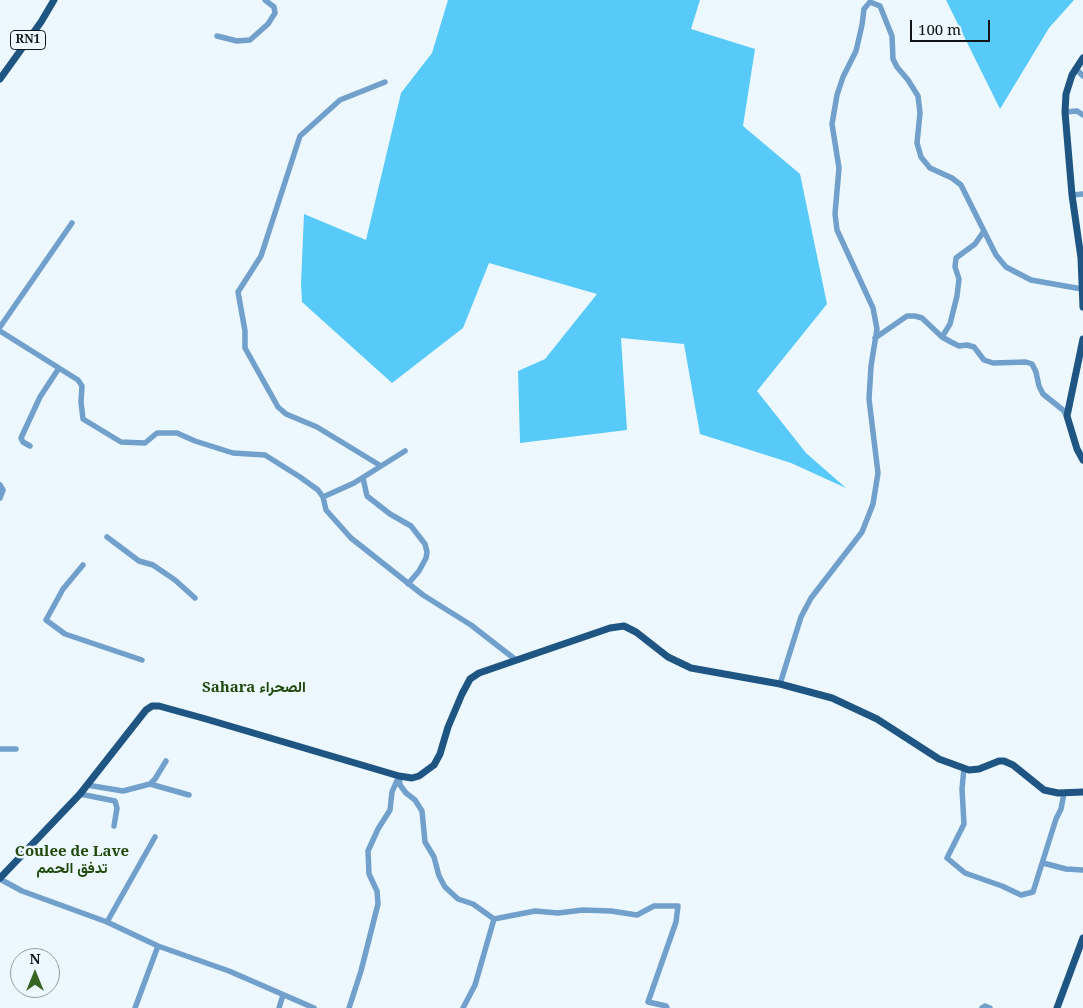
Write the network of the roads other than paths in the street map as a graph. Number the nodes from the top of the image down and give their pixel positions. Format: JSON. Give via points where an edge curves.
{"nodes":[{"id":1,"x":54,"y":0,"type":"edge"},
{"id":2,"x":265,"y":0,"type":"edge"},
{"id":3,"x":869,"y":1,"type":"edge"},
{"id":4,"x":216,"y":36,"type":"dead end"},
{"id":5,"x":1083,"y":58,"type":"edge"},
{"id":6,"x":1076,"y":69,"type":"junction"},
{"id":7,"x":1083,"y":76,"type":"edge"},
{"id":8,"x":0,"y":79,"type":"edge"},
{"id":9,"x":385,"y":82,"type":"dead end"},
{"id":10,"x":1065,"y":112,"type":"junction"},
{"id":11,"x":1083,"y":115,"type":"edge"},
{"id":12,"x":1083,"y":194,"type":"edge"},
{"id":13,"x":1072,"y":196,"type":"junction"},
{"id":14,"x":72,"y":223,"type":"dead end"},
{"id":15,"x":984,"y":231,"type":"junction"},
{"id":16,"x":1082,"y":289,"type":"edge"},
{"id":17,"x":1083,"y":306,"type":"edge"},
{"id":18,"x":0,"y":329,"type":"edge"},
{"id":19,"x":942,"y":337,"type":"junction"},
{"id":20,"x":875,"y":338,"type":"junction"},
{"id":21,"x":1083,"y":339,"type":"edge"},
{"id":22,"x":59,"y":368,"type":"junction"},
{"id":23,"x":1067,"y":416,"type":"junction"},
{"id":24,"x":30,"y":446,"type":"dead end"},
{"id":25,"x":405,"y":451,"type":"dead end"},
{"id":26,"x":1083,"y":460,"type":"edge"},
{"id":27,"x":381,"y":466,"type":"junction"},
{"id":28,"x":363,"y":478,"type":"junction"},
{"id":29,"x":0,"y":485,"type":"edge"},
{"id":30,"x":323,"y":497,"type":"junction"},
{"id":31,"x":0,"y":498,"type":"edge"},
{"id":32,"x":107,"y":537,"type":"dead end"},
{"id":33,"x":83,"y":565,"type":"dead end"},
{"id":34,"x":408,"y":584,"type":"junction"},
{"id":35,"x":196,"y":598,"type":"dead end"},
{"id":36,"x":142,"y":660,"type":"dead end"},
{"id":37,"x":516,"y":660,"type":"junction"},
{"id":38,"x":780,"y":684,"type":"junction"},
{"id":39,"x":0,"y":749,"type":"edge"},
{"id":40,"x":16,"y":749,"type":"dead end"},
{"id":41,"x":166,"y":761,"type":"dead end"},
{"id":42,"x":964,"y":768,"type":"junction"},
{"id":43,"x":399,"y":776,"type":"junction"},
{"id":44,"x":150,"y":784,"type":"junction"},
{"id":45,"x":87,"y":785,"type":"junction"},
{"id":46,"x":1083,"y":792,"type":"edge"},
{"id":47,"x":1064,"y":793,"type":"junction"},
{"id":48,"x":80,"y":794,"type":"junction"},
{"id":49,"x":189,"y":795,"type":"dead end"},
{"id":50,"x":114,"y":826,"type":"dead end"},
{"id":51,"x":154,"y":837,"type":"dead end"},
{"id":52,"x":1043,"y":863,"type":"junction"},
{"id":53,"x":1083,"y":870,"type":"edge"},
{"id":54,"x":0,"y":878,"type":"edge"},
{"id":55,"x":494,"y":919,"type":"junction"},
{"id":56,"x":106,"y":922,"type":"junction"},
{"id":57,"x":1083,"y":938,"type":"edge"},
{"id":58,"x":158,"y":946,"type":"junction"},
{"id":59,"x":282,"y":995,"type":"junction"},
{"id":60,"x":135,"y":1008,"type":"edge"},
{"id":61,"x":279,"y":1008,"type":"edge"},
{"id":62,"x":314,"y":1008,"type":"edge"},
{"id":63,"x":349,"y":1008,"type":"edge"},
{"id":64,"x":463,"y":1008,"type":"edge"},
{"id":65,"x":667,"y":1008,"type":"edge"},
{"id":66,"x":982,"y":1008,"type":"edge"},
{"id":67,"x":990,"y":1008,"type":"edge"},
{"id":68,"x":1057,"y":1008,"type":"edge"}],
"edges":[{"from":1,"to":8,"type":"main road","number":"RN1"},
{"from":2,"to":4,"type":"street","via":[[274,7],[275,13],[250,40],[237,41]]},
{"from":3,"to":15,"type":"street","via":[[880,6],[892,36],[893,59],[918,96],[917,143],[921,157],[930,168],[961,185]]},
{"from":3,"to":20,"type":"street","via":[[864,9],[856,52],[837,95],[832,124],[839,168],[835,214],[837,230],[873,308],[877,329]]},
{"from":5,"to":6,"type":"main road"},
{"from":6,"to":7,"type":"street"},
{"from":6,"to":10,"type":"main road","via":[[1066,94]]},
{"from":9,"to":27,"type":"street","via":[[340,100],[300,136],[261,256],[238,292],[245,348],[278,407]]},
{"from":10,"to":11,"type":"street","via":[[1077,111]]},
{"from":10,"to":13,"type":"main road"},
{"from":12,"to":13,"type":"street"},
{"from":13,"to":16,"type":"main road"},
{"from":14,"to":18,"type":"street"},
{"from":15,"to":16,"type":"street","via":[[1006,267],[1030,280]]},
{"from":15,"to":19,"type":"street","via":[[975,244],[956,258],[959,279],[954,312]]},
{"from":16,"to":17,"type":"main road"},
{"from":18,"to":22,"type":"street"},
{"from":19,"to":20,"type":"street","via":[[922,318],[907,316]]},
{"from":19,"to":23,"type":"street","via":[[959,346],[974,347],[984,360],[993,363],[1032,364],[1044,394]]},
{"from":20,"to":38,"type":"street","via":[[869,399],[878,473],[873,504],[862,532],[811,598],[801,617]]},
{"from":21,"to":23,"type":"main road"},
{"from":22,"to":24,"type":"street","via":[[40,397],[21,438]]},
{"from":22,"to":30,"type":"street","via":[[81,383],[83,419],[121,442],[145,443],[157,433],[166,432],[234,453],[265,455],[318,490]]},
{"from":23,"to":26,"type":"main road"},
{"from":25,"to":27,"type":"street"},
{"from":27,"to":28,"type":"street"},
{"from":28,"to":30,"type":"street"},
{"from":28,"to":34,"type":"street","via":[[366,496],[411,526],[425,544],[426,558]]},
{"from":29,"to":31,"type":"street","via":[[3,490]]},
{"from":30,"to":34,"type":"street","via":[[326,510],[351,538]]},
{"from":32,"to":35,"type":"street","via":[[140,561],[153,565],[175,580]]},
{"from":33,"to":36,"type":"street","via":[[63,589],[46,620],[66,634]]},
{"from":34,"to":37,"type":"street","via":[[471,625]]},
{"from":37,"to":38,"type":"main road","via":[[624,626],[668,657],[692,668]]},
{"from":37,"to":43,"type":"main road","via":[[470,679],[434,765],[419,776]]},
{"from":38,"to":42,"type":"main road","via":[[854,708],[939,759]]},
{"from":39,"to":40,"type":"street"},
{"from":41,"to":44,"type":"street"},
{"from":42,"to":47,"type":"main road","via":[[979,769],[1004,761],[1044,790]]},
{"from":42,"to":52,"type":"street","via":[[964,824],[947,858],[965,874],[1021,895],[1032,892]]},
{"from":43,"to":45,"type":"main road","via":[[152,706]]},
{"from":43,"to":55,"type":"street","via":[[400,785],[422,810],[425,842],[445,887],[458,899],[473,904]]},
{"from":43,"to":63,"type":"street","via":[[392,792],[390,810],[368,852],[369,874],[377,890],[378,904]]},
{"from":44,"to":45,"type":"street","via":[[123,791]]},
{"from":44,"to":49,"type":"street"},
{"from":45,"to":48,"type":"main road"},
{"from":46,"to":47,"type":"main road"},
{"from":47,"to":52,"type":"street"},
{"from":48,"to":50,"type":"street","via":[[116,801]]},
{"from":48,"to":54,"type":"main road"},
{"from":51,"to":56,"type":"street"},
{"from":52,"to":53,"type":"street"},
{"from":54,"to":56,"type":"street","via":[[22,891]]},
{"from":55,"to":64,"type":"street","via":[[475,985]]},
{"from":55,"to":65,"type":"street","via":[[535,911],[610,911],[637,916],[654,906],[678,906],[676,922],[648,1002]]},
{"from":56,"to":58,"type":"street"},
{"from":57,"to":68,"type":"main road"},
{"from":58,"to":59,"type":"street"},
{"from":58,"to":60,"type":"street"},
{"from":59,"to":61,"type":"street"},
{"from":59,"to":62,"type":"street"},
{"from":66,"to":67,"type":"street"}]}
